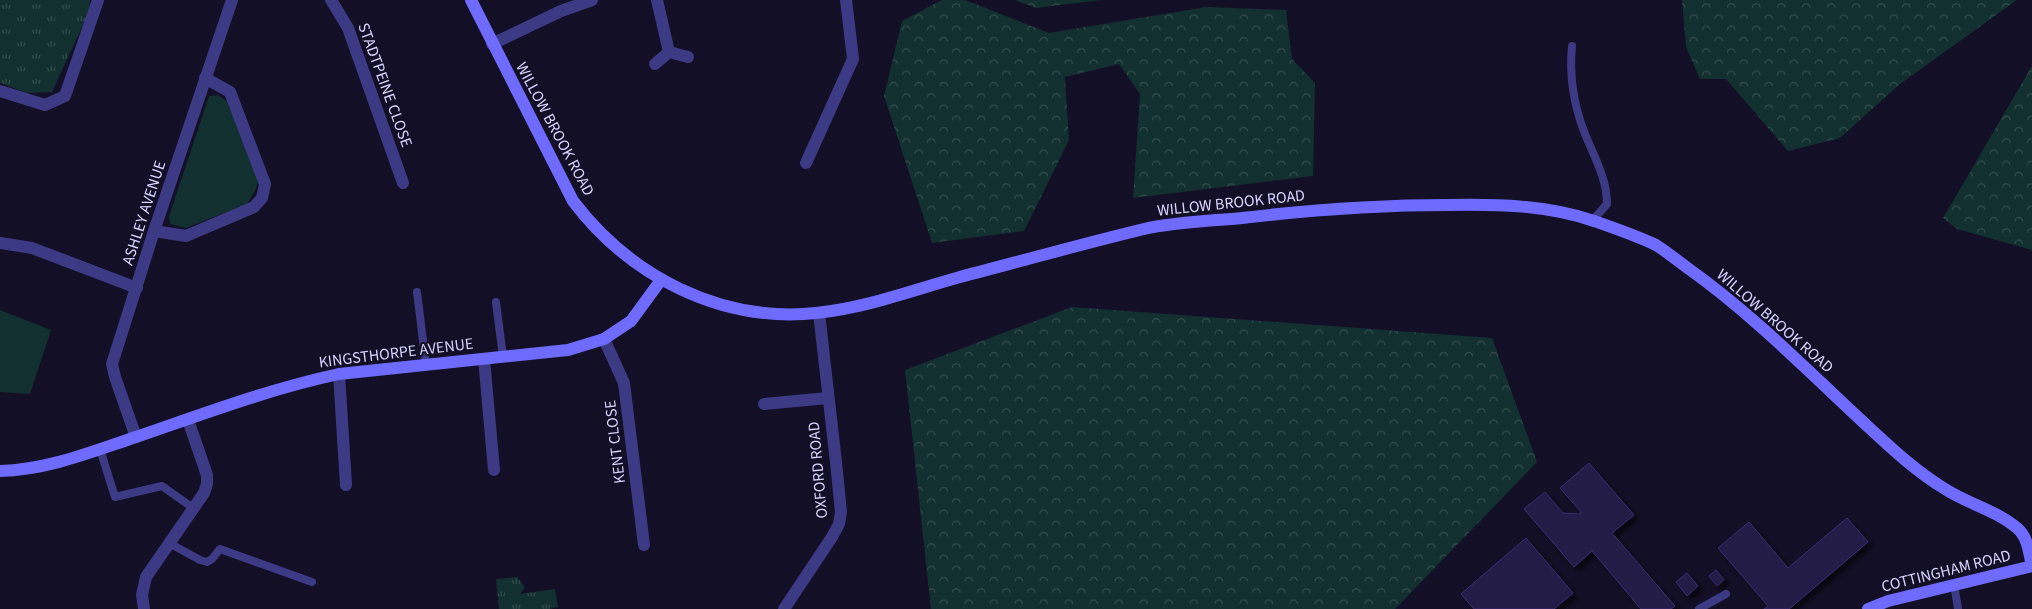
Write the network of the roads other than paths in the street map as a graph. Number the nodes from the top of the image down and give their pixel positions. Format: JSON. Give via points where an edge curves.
{"nodes":[{"id":1,"x":98,"y":0,"type":"edge"},
{"id":2,"x":230,"y":0,"type":"edge"},
{"id":3,"x":331,"y":0,"type":"edge"},
{"id":4,"x":471,"y":0,"type":"edge"},
{"id":5,"x":592,"y":0,"type":"edge"},
{"id":6,"x":657,"y":0,"type":"edge"},
{"id":7,"x":846,"y":0,"type":"edge"},
{"id":8,"x":492,"y":44,"type":"junction"},
{"id":9,"x":1572,"y":46,"type":"dead end"},
{"id":10,"x":668,"y":52,"type":"junction"},
{"id":11,"x":688,"y":57,"type":"dead end"},
{"id":12,"x":655,"y":64,"type":"dead end"},
{"id":13,"x":205,"y":78,"type":"junction"},
{"id":14,"x":0,"y":91,"type":"edge"},
{"id":15,"x":806,"y":163,"type":"dead end"},
{"id":16,"x":403,"y":183,"type":"dead end"},
{"id":17,"x":1593,"y":220,"type":"junction"},
{"id":18,"x":154,"y":231,"type":"junction"},
{"id":19,"x":0,"y":244,"type":"edge"},
{"id":20,"x":661,"y":280,"type":"junction"},
{"id":21,"x":137,"y":288,"type":"junction"},
{"id":22,"x":417,"y":292,"type":"dead end"},
{"id":23,"x":496,"y":302,"type":"dead end"},
{"id":24,"x":819,"y":313,"type":"junction"},
{"id":25,"x":604,"y":339,"type":"junction"},
{"id":26,"x":503,"y":357,"type":"junction"},
{"id":27,"x":484,"y":359,"type":"junction"},
{"id":28,"x":426,"y":364,"type":"junction"},
{"id":29,"x":338,"y":374,"type":"junction"},
{"id":30,"x":828,"y":398,"type":"junction"},
{"id":31,"x":764,"y":404,"type":"dead end"},
{"id":32,"x":188,"y":420,"type":"junction"},
{"id":33,"x":136,"y":437,"type":"junction"},
{"id":34,"x":100,"y":449,"type":"junction"},
{"id":35,"x":494,"y":470,"type":"dead end"},
{"id":36,"x":0,"y":471,"type":"edge"},
{"id":37,"x":346,"y":485,"type":"dead end"},
{"id":38,"x":193,"y":508,"type":"junction"},
{"id":39,"x":169,"y":543,"type":"junction"},
{"id":40,"x":644,"y":545,"type":"dead end"},
{"id":41,"x":2032,"y":566,"type":"edge"},
{"id":42,"x":312,"y":582,"type":"dead end"},
{"id":43,"x":1954,"y":584,"type":"junction"},
{"id":44,"x":1726,"y":594,"type":"dead end"},
{"id":45,"x":1704,"y":608,"type":"edge"},
{"id":46,"x":144,"y":609,"type":"edge"},
{"id":47,"x":784,"y":609,"type":"edge"},
{"id":48,"x":1868,"y":609,"type":"edge"},
{"id":49,"x":1958,"y":609,"type":"edge"}],
"edges":[{"from":1,"to":14,"type":"street","via":[[65,96],[44,105]]},
{"from":2,"to":13,"type":"street","name":"ASHLEY AVENUE"},
{"from":3,"to":16,"type":"street","name":"STADTPEINE CLOSE","via":[[348,28]]},
{"from":4,"to":8,"type":"street","name":"WILLOW BROOK ROAD"},
{"from":5,"to":8,"type":"street"},
{"from":6,"to":10,"type":"street"},
{"from":7,"to":15,"type":"street","via":[[853,59]]},
{"from":8,"to":20,"type":"street","name":"WILLOW BROOK ROAD","via":[[573,201],[615,248]]},
{"from":9,"to":17,"type":"lane","via":[[1573,90],[1607,194],[1607,204]]},
{"from":10,"to":11,"type":"street"},
{"from":10,"to":12,"type":"street"},
{"from":13,"to":18,"type":"street","name":"ASHLEY AVENUE"},
{"from":13,"to":18,"type":"street","via":[[230,92],[265,184],[262,198],[254,207],[186,236]]},
{"from":17,"to":24,"type":"street","name":"WILLOW BROOK ROAD","via":[[1546,209],[1482,204],[1422,205],[1320,209],[1149,228],[885,300]]},
{"from":17,"to":41,"type":"street","name":"WILLOW BROOK ROAD","via":[[1656,246],[1724,294],[1908,464],[1947,491],[1996,514],[2018,529],[2025,536]]},
{"from":18,"to":21,"type":"street","name":"ASHLEY AVENUE"},
{"from":19,"to":21,"type":"street","via":[[32,248]]},
{"from":20,"to":24,"type":"street","name":"WILLOW BROOK ROAD","via":[[706,300],[738,308],[774,313]]},
{"from":20,"to":25,"type":"street","name":"KINGSTHORPE AVENUE","via":[[631,321]]},
{"from":21,"to":33,"type":"street","name":"ASHLEY AVENUE","via":[[112,364]]},
{"from":22,"to":28,"type":"lane"},
{"from":23,"to":26,"type":"lane"},
{"from":24,"to":30,"type":"street","name":"OXFORD ROAD"},
{"from":25,"to":26,"type":"street","name":"KINGSTHORPE AVENUE","via":[[568,350]]},
{"from":25,"to":40,"type":"street","name":"KENT CLOSE","via":[[624,383]]},
{"from":26,"to":27,"type":"street","name":"KINGSTHORPE AVENUE"},
{"from":27,"to":28,"type":"street","name":"KINGSTHORPE AVENUE"},
{"from":27,"to":35,"type":"street"},
{"from":28,"to":29,"type":"street","name":"KINGSTHORPE AVENUE"},
{"from":29,"to":32,"type":"street","name":"KINGSTHORPE AVENUE","via":[[248,398]]},
{"from":29,"to":37,"type":"street"},
{"from":30,"to":31,"type":"street"},
{"from":30,"to":47,"type":"street","name":"OXFORD ROAD","via":[[841,512],[839,524]]},
{"from":32,"to":33,"type":"street","name":"KINGSTHORPE AVENUE"},
{"from":32,"to":38,"type":"street","via":[[207,475],[207,484]]},
{"from":33,"to":34,"type":"street","name":"KINGSTHORPE AVENUE"},
{"from":34,"to":36,"type":"street","name":"KINGSTHORPE AVENUE","via":[[24,471]]},
{"from":34,"to":38,"type":"lane","via":[[115,496],[162,486]]},
{"from":38,"to":39,"type":"street"},
{"from":39,"to":42,"type":"lane","via":[[207,562],[220,549]]},
{"from":39,"to":46,"type":"street","via":[[146,578],[142,595]]},
{"from":41,"to":43,"type":"street","name":"COTTINGHAM ROAD"},
{"from":43,"to":48,"type":"street","name":"COTTINGHAM ROAD"},
{"from":43,"to":49,"type":"lane"},
{"from":44,"to":45,"type":"lane"}]}
